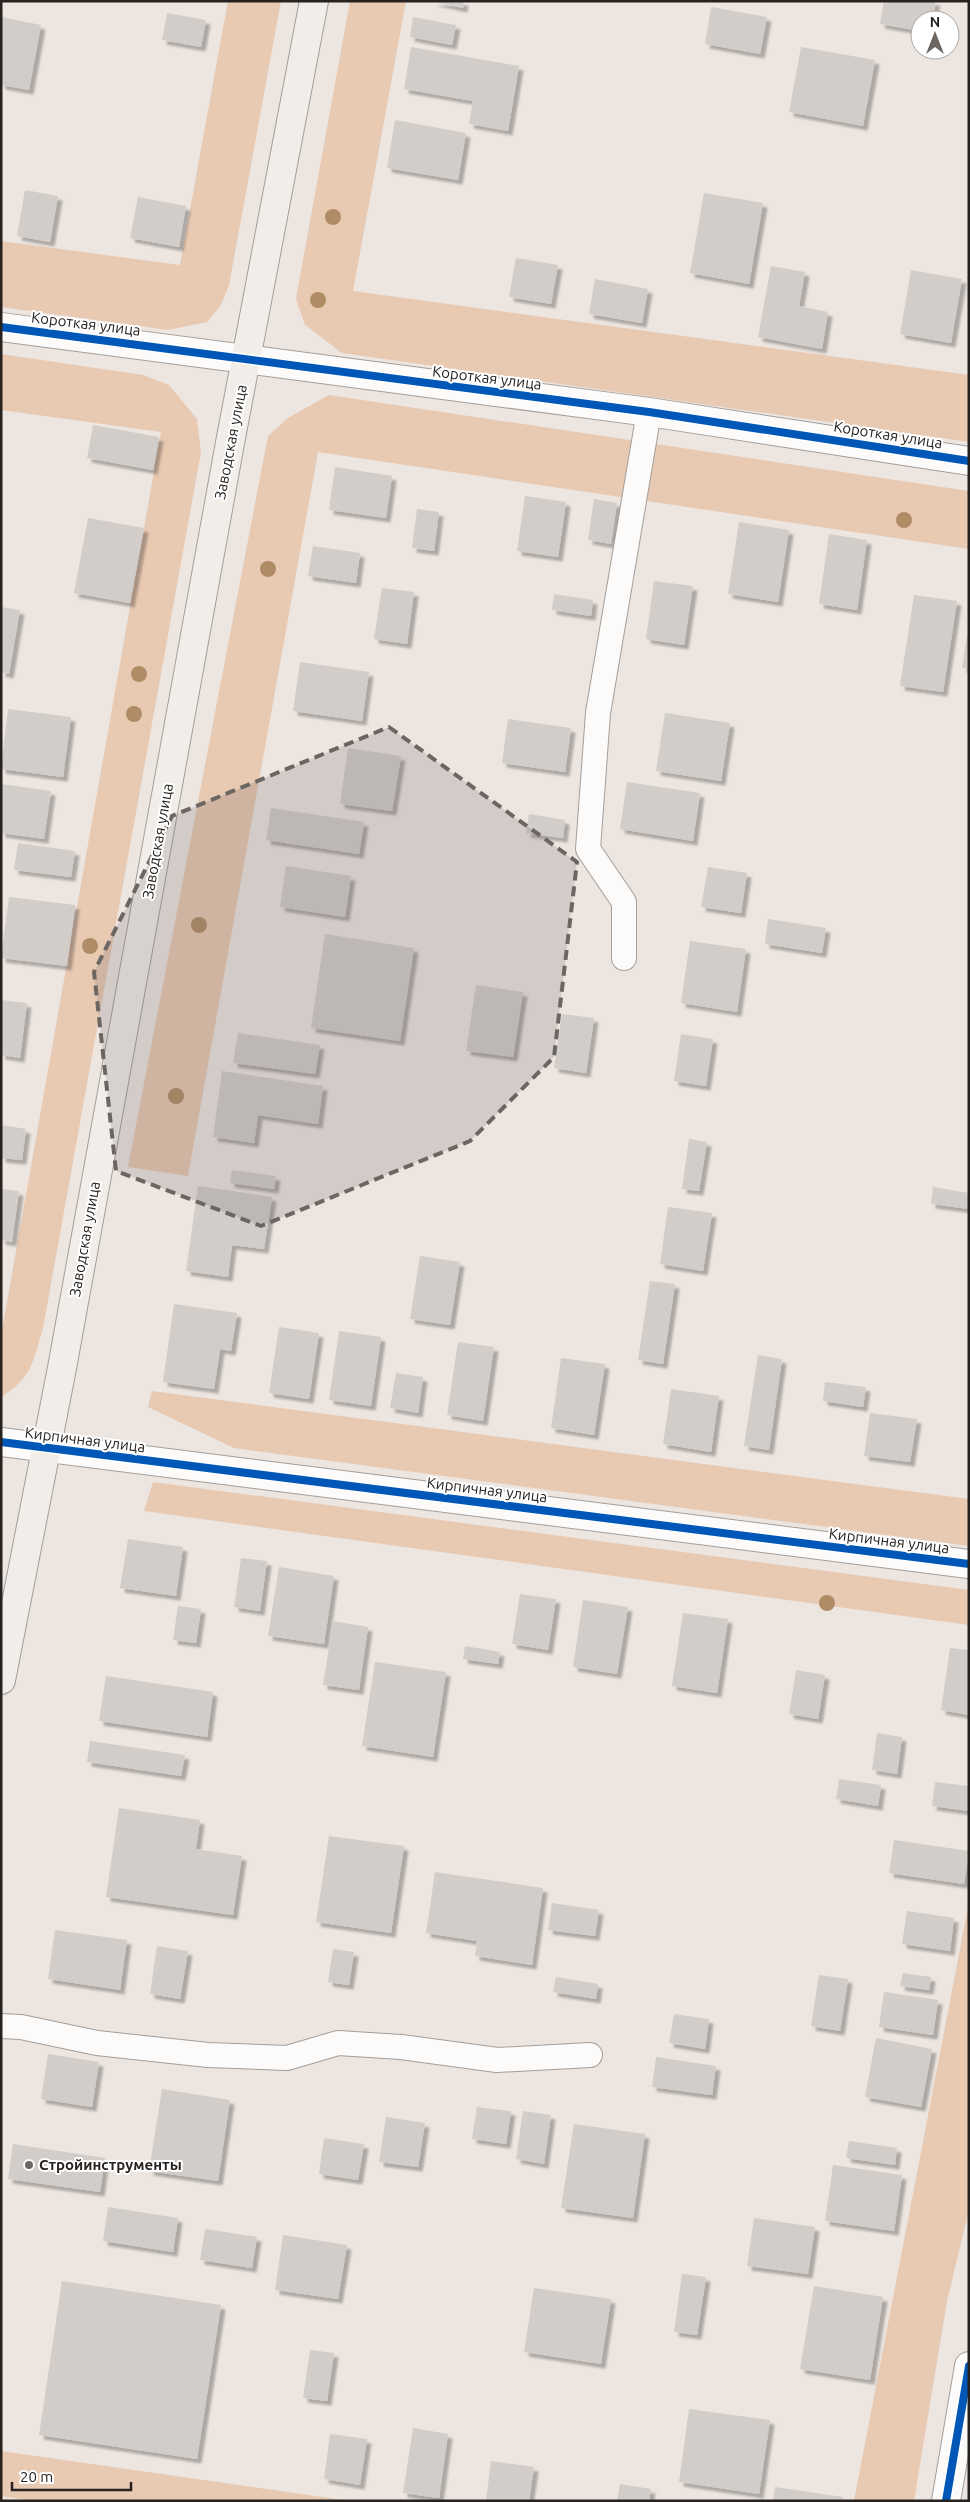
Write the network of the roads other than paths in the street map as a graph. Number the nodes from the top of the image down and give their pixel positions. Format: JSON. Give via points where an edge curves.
{"nodes":[{"id":1,"x":314,"y":1,"type":"edge"},
{"id":2,"x":1,"y":328,"type":"edge"},
{"id":3,"x":246,"y":361,"type":"junction"},
{"id":4,"x":649,"y":412,"type":"junction"},
{"id":5,"x":969,"y":461,"type":"edge"},
{"id":6,"x":624,"y":958,"type":"dead end"},
{"id":7,"x":1,"y":1442,"type":"edge"},
{"id":8,"x":46,"y":1449,"type":"junction"},
{"id":9,"x":969,"y":1564,"type":"edge"},
{"id":10,"x":1,"y":1680,"type":"edge"},
{"id":11,"x":1,"y":2026,"type":"edge"},
{"id":12,"x":590,"y":2055,"type":"dead end"},
{"id":13,"x":969,"y":2366,"type":"edge"},
{"id":14,"x":946,"y":2501,"type":"edge"}],
"edges":[{"from":1,"to":3,"type":"main road","name":"Заводская улица"},
{"from":2,"to":3,"type":"street","name":"Короткая улица"},
{"from":3,"to":4,"type":"street","name":"Короткая улица"},
{"from":3,"to":8,"type":"main road","name":"Заводская улица"},
{"from":4,"to":5,"type":"street","name":"Короткая улица"},
{"from":4,"to":6,"type":"lane","via":[[598,713],[588,849],[624,902]]},
{"from":7,"to":8,"type":"street","name":"Кирпичная улица"},
{"from":8,"to":9,"type":"street","name":"Кирпичная улица"},
{"from":8,"to":10,"type":"main road","name":"Заводская улица"},
{"from":11,"to":12,"type":"lane","via":[[21,2027],[97,2043],[208,2055],[287,2058],[338,2043],[401,2047],[497,2060]]},
{"from":13,"to":14,"type":"street"}]}
